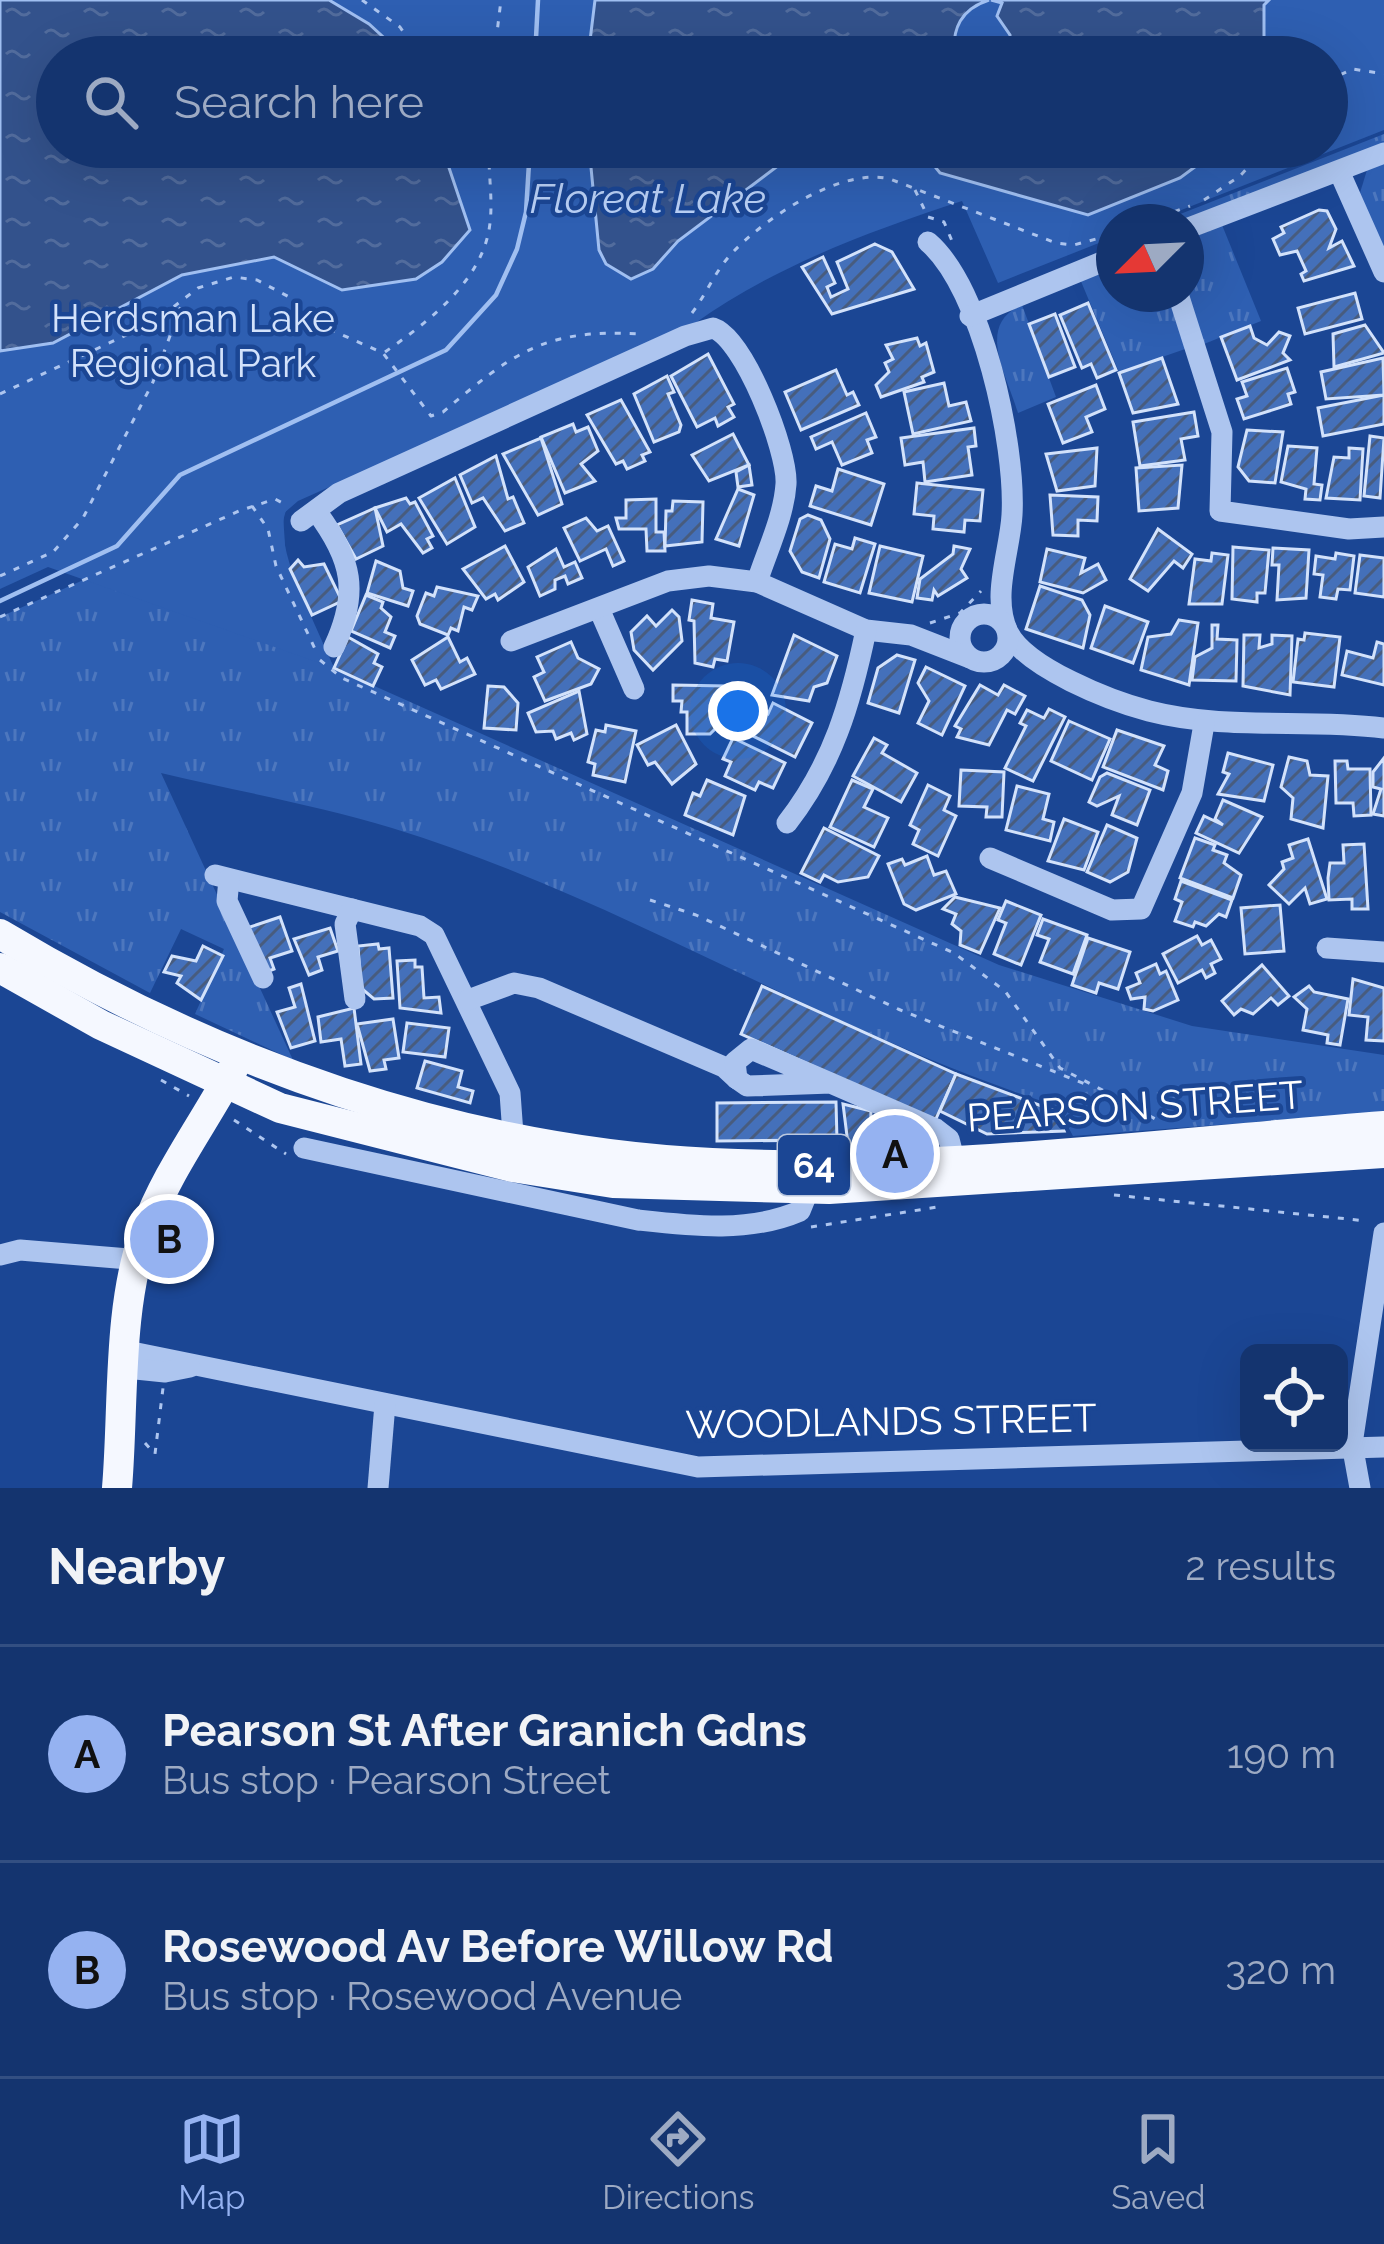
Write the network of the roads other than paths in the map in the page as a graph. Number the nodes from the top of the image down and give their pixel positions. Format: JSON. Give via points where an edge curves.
{"nodes":[{"id":1,"x":1384,"y":152,"type":"edge"},
{"id":2,"x":1348,"y":167,"type":"edge"},
{"id":3,"x":1346,"y":168,"type":"edge"},
{"id":4,"x":1339,"y":171,"type":"junction"},
{"id":5,"x":1204,"y":222,"type":"edge"},
{"id":6,"x":928,"y":242,"type":"dead end"},
{"id":7,"x":1096,"y":264,"type":"edge"},
{"id":8,"x":1384,"y":272,"type":"edge"},
{"id":9,"x":1184,"y":312,"type":"edge"},
{"id":10,"x":970,"y":316,"type":"junction"},
{"id":11,"x":1384,"y":527,"type":"edge"},
{"id":12,"x":1006,"y":553,"type":"junction"},
{"id":13,"x":757,"y":582,"type":"junction"},
{"id":14,"x":600,"y":611,"type":"junction"},
{"id":15,"x":970,"y":618,"type":"junction"},
{"id":16,"x":918,"y":629,"type":"junction"},
{"id":17,"x":1006,"y":629,"type":"junction"},
{"id":18,"x":866,"y":630,"type":"junction"},
{"id":19,"x":511,"y":641,"type":"dead end"},
{"id":20,"x":334,"y":647,"type":"dead end"},
{"id":21,"x":978,"y":660,"type":"junction"},
{"id":22,"x":1060,"y":674,"type":"junction"},
{"id":23,"x":634,"y":689,"type":"dead end"},
{"id":24,"x":1204,"y":724,"type":"junction"},
{"id":25,"x":1384,"y":728,"type":"edge"},
{"id":26,"x":787,"y":823,"type":"dead end"},
{"id":27,"x":990,"y":858,"type":"dead end"},
{"id":28,"x":352,"y":909,"type":"junction"},
{"id":29,"x":0,"y":934,"type":"edge"},
{"id":30,"x":1327,"y":948,"type":"dead end"},
{"id":31,"x":1384,"y":952,"type":"edge"},
{"id":32,"x":0,"y":968,"type":"edge"},
{"id":33,"x":263,"y":978,"type":"dead end"},
{"id":34,"x":355,"y":999,"type":"dead end"},
{"id":35,"x":468,"y":1000,"type":"junction"},
{"id":36,"x":780,"y":1061,"type":"junction"},
{"id":37,"x":187,"y":1067,"type":"junction"},
{"id":38,"x":733,"y":1067,"type":"junction"},
{"id":39,"x":239,"y":1074,"type":"junction"},
{"id":40,"x":831,"y":1083,"type":"junction"},
{"id":41,"x":781,"y":1088,"type":"junction"},
{"id":42,"x":1384,"y":1126,"type":"edge"},
{"id":43,"x":304,"y":1148,"type":"dead end"},
{"id":44,"x":513,"y":1153,"type":"junction"},
{"id":45,"x":1384,"y":1154,"type":"edge"},
{"id":46,"x":181,"y":1159,"type":"junction"},
{"id":47,"x":954,"y":1159,"type":"junction"},
{"id":48,"x":809,"y":1189,"type":"junction"},
{"id":49,"x":1384,"y":1233,"type":"edge"},
{"id":50,"x":0,"y":1255,"type":"edge"},
{"id":51,"x":145,"y":1259,"type":"junction"},
{"id":52,"x":135,"y":1360,"type":"junction"},
{"id":53,"x":385,"y":1404,"type":"junction"},
{"id":54,"x":1352,"y":1444,"type":"junction"},
{"id":55,"x":1384,"y":1447,"type":"edge"},
{"id":56,"x":117,"y":1488,"type":"edge"},
{"id":57,"x":134,"y":1488,"type":"edge"},
{"id":58,"x":378,"y":1488,"type":"edge"},
{"id":59,"x":1360,"y":1488,"type":"edge"}],
"edges":[{"from":1,"to":2,"type":"street"},
{"from":3,"to":4,"type":"street"},
{"from":4,"to":5,"type":"street"},
{"from":4,"to":8,"type":"street"},
{"from":6,"to":10,"type":"street"},
{"from":7,"to":10,"type":"street"},
{"from":9,"to":11,"type":"street","via":[[1222,432],[1220,511]]},
{"from":10,"to":12,"type":"street","via":[[1007,429],[1013,496]]},
{"from":12,"to":15,"type":"street"},
{"from":12,"to":17,"type":"street"},
{"from":13,"to":14,"type":"street","via":[[690,577]]},
{"from":13,"to":18,"type":"street"},
{"from":13,"to":20,"type":"street","via":[[785,494],[785,459],[734,344],[712,328],[340,493],[308,516],[342,561],[353,598]]},
{"from":14,"to":19,"type":"street"},
{"from":14,"to":23,"type":"street"},
{"from":15,"to":16,"type":"street"},
{"from":15,"to":17,"type":"street","via":[[992,615]]},
{"from":15,"to":21,"type":"street","via":[[960,638]]},
{"from":16,"to":18,"type":"street"},
{"from":16,"to":21,"type":"street"},
{"from":17,"to":21,"type":"street","via":[[1006,649]]},
{"from":17,"to":22,"type":"street"},
{"from":18,"to":26,"type":"street","via":[[825,769]]},
{"from":21,"to":22,"type":"street"},
{"from":22,"to":24,"type":"street","via":[[1143,710]]},
{"from":24,"to":25,"type":"street"},
{"from":24,"to":27,"type":"street","via":[[1192,793],[1141,909],[1112,910]]},
{"from":28,"to":33,"type":"street","via":[[222,877]]},
{"from":28,"to":34,"type":"street","via":[[345,924]]},
{"from":28,"to":35,"type":"street","via":[[434,935]]},
{"from":29,"to":39,"type":"main road","name":"PEARSON STREET","number":"64"},
{"from":30,"to":31,"type":"street"},
{"from":32,"to":37,"type":"main road","name":"PEARSON STREET","number":"64"},
{"from":35,"to":38,"type":"street","via":[[525,984]]},
{"from":35,"to":44,"type":"street","via":[[510,1093]]},
{"from":36,"to":38,"type":"street","via":[[751,1049]]},
{"from":36,"to":40,"type":"street"},
{"from":36,"to":41,"type":"street","via":[[791,1078]]},
{"from":37,"to":39,"type":"main road","name":"PEARSON STREET","number":"64"},
{"from":37,"to":46,"type":"main road","via":[[193,1099]]},
{"from":38,"to":41,"type":"street","via":[[747,1086]]},
{"from":39,"to":44,"type":"main road","name":"PEARSON STREET","number":"64"},
{"from":39,"to":46,"type":"main road"},
{"from":39,"to":51,"type":"main road"},
{"from":40,"to":41,"type":"street"},
{"from":40,"to":47,"type":"street","via":[[936,1129],[949,1139]]},
{"from":42,"to":47,"type":"main road","name":"PEARSON STREET","number":"64"},
{"from":43,"to":48,"type":"street","via":[[694,1227],[778,1220],[800,1211]]},
{"from":44,"to":47,"type":"main road","name":"PEARSON STREET","number":"64","via":[[707,1163]]},
{"from":44,"to":48,"type":"main road","name":"PEARSON STREET","number":"64","via":[[613,1183]]},
{"from":45,"to":48,"type":"main road","name":"PEARSON STREET","number":"64"},
{"from":46,"to":51,"type":"main road","via":[[150,1217]]},
{"from":49,"to":54,"type":"street"},
{"from":50,"to":51,"type":"street"},
{"from":51,"to":52,"type":"main road"},
{"from":52,"to":53,"type":"street","name":"WOODLANDS STREET"},
{"from":52,"to":56,"type":"main road"},
{"from":52,"to":57,"type":"main road"},
{"from":53,"to":54,"type":"street","name":"WOODLANDS STREET","via":[[698,1467]]},
{"from":53,"to":58,"type":"street"},
{"from":54,"to":55,"type":"street","name":"WOODLANDS STREET"},
{"from":54,"to":59,"type":"street"}]}
